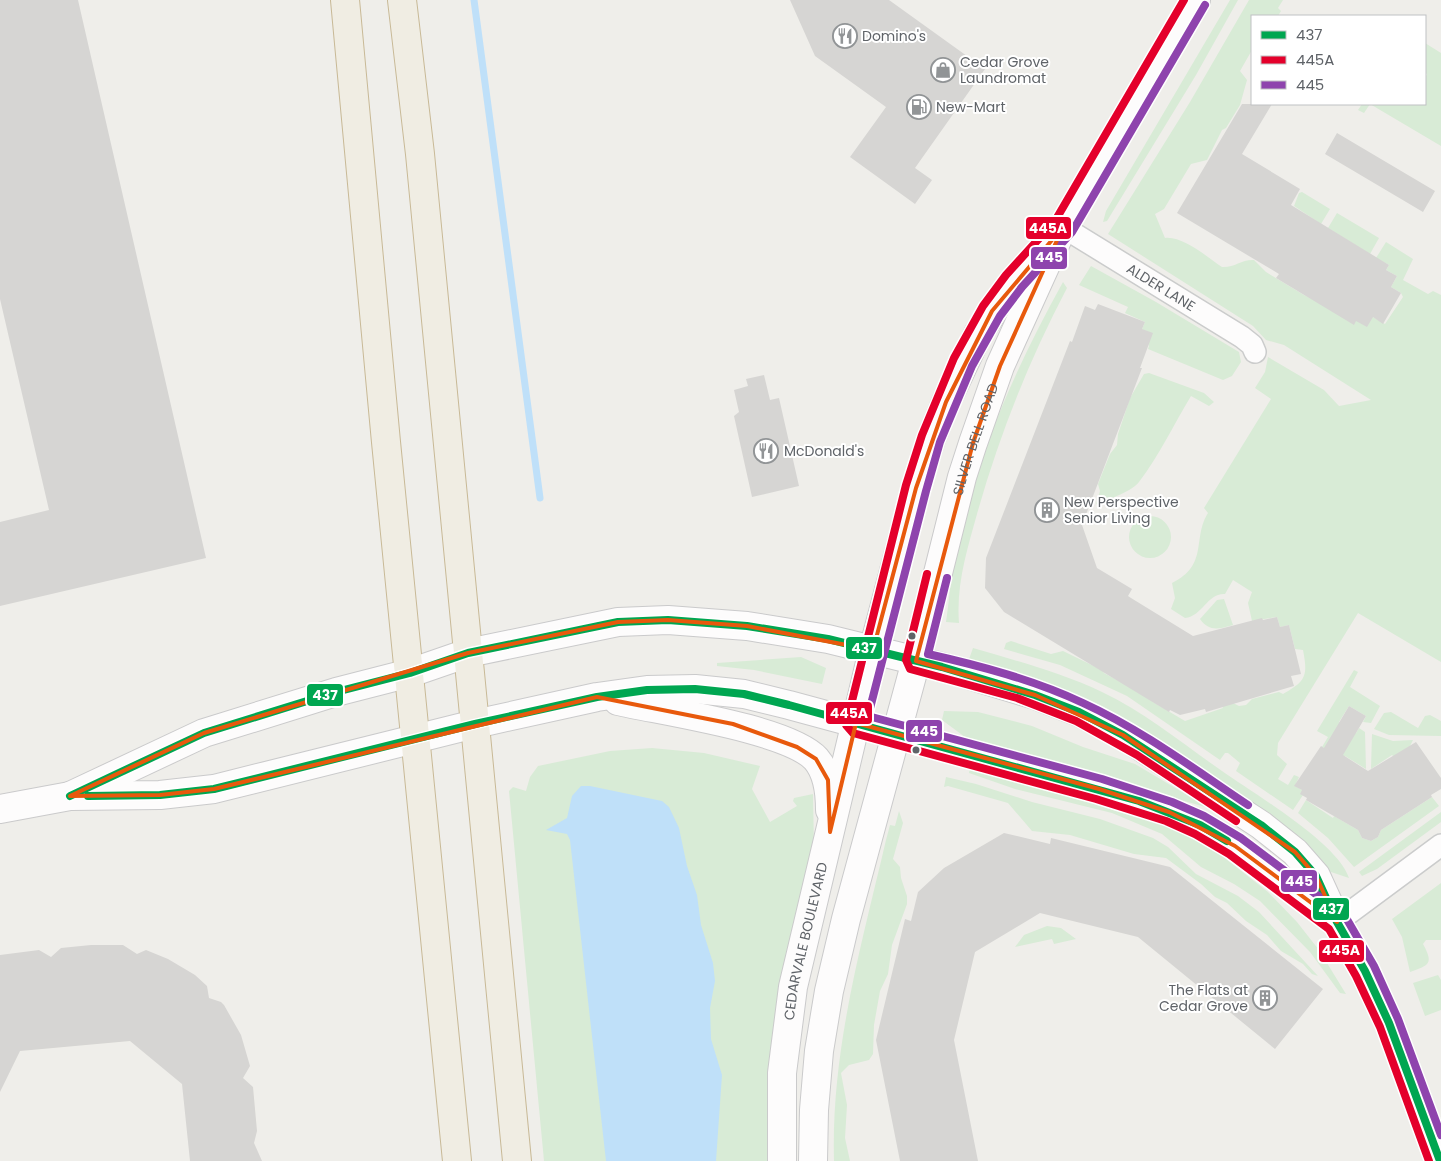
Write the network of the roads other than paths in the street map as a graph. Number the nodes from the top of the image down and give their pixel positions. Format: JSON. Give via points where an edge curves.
{"nodes":[{"id":1,"x":345,"y":0,"type":"edge"},
{"id":2,"x":402,"y":0,"type":"edge"},
{"id":3,"x":1196,"y":0,"type":"edge"},
{"id":4,"x":1063,"y":226,"type":"junction"},
{"id":5,"x":1255,"y":352,"type":"dead end"},
{"id":6,"x":873,"y":650,"type":"junction"},
{"id":7,"x":468,"y":653,"type":"junction"},
{"id":8,"x":916,"y":661,"type":"junction"},
{"id":9,"x":410,"y":673,"type":"junction"},
{"id":10,"x":597,"y":697,"type":"junction"},
{"id":11,"x":856,"y":723,"type":"junction"},
{"id":12,"x":475,"y":724,"type":"junction"},
{"id":13,"x":896,"y":733,"type":"junction"},
{"id":14,"x":415,"y":740,"type":"junction"},
{"id":15,"x":70,"y":796,"type":"junction"},
{"id":16,"x":0,"y":809,"type":"edge"},
{"id":17,"x":830,"y":832,"type":"junction"},
{"id":18,"x":1441,"y":845,"type":"edge"},
{"id":19,"x":1337,"y":922,"type":"junction"},
{"id":20,"x":457,"y":1161,"type":"edge"},
{"id":21,"x":517,"y":1161,"type":"edge"},
{"id":22,"x":782,"y":1161,"type":"edge"},
{"id":23,"x":813,"y":1161,"type":"edge"},
{"id":24,"x":1440,"y":1161,"type":"edge"}],
"edges":[{"from":1,"to":9,"type":"highway"},
{"from":2,"to":7,"type":"highway"},
{"from":3,"to":4,"type":"street","name":"SILVER BELL ROAD"},
{"from":4,"to":5,"type":"street","name":"ALDER LANE","via":[[1242,337]]},
{"from":4,"to":6,"type":"street","name":"SILVER BELL ROAD","via":[[1014,281],[970,348],[931,439]]},
{"from":4,"to":8,"type":"street","name":"SILVER BELL ROAD","via":[[1000,366],[973,443]]},
{"from":6,"to":7,"type":"street","via":[[747,626],[668,620],[618,622]]},
{"from":6,"to":8,"type":"street"},
{"from":6,"to":11,"type":"street","name":"SILVER BELL ROAD"},
{"from":7,"to":9,"type":"street"},
{"from":7,"to":12,"type":"highway"},
{"from":8,"to":13,"type":"street","name":"SILVER BELL ROAD"},
{"from":8,"to":19,"type":"street","via":[[1035,695],[1079,712],[1123,735],[1262,825],[1295,852],[1316,876]]},
{"from":9,"to":14,"type":"highway"},
{"from":9,"to":15,"type":"street","via":[[204,733]]},
{"from":10,"to":11,"type":"street","via":[[647,690],[695,689],[744,694]]},
{"from":10,"to":12,"type":"street"},
{"from":10,"to":17,"type":"street","via":[[733,724],[797,747],[816,759],[828,780]]},
{"from":11,"to":13,"type":"street"},
{"from":11,"to":17,"type":"street","name":"CEDARVALE BOULEVARD"},
{"from":12,"to":14,"type":"street"},
{"from":12,"to":21,"type":"highway"},
{"from":13,"to":19,"type":"street","via":[[1138,801],[1200,825],[1235,846]]},
{"from":13,"to":23,"type":"street","via":[[829,990],[815,1100]]},
{"from":14,"to":15,"type":"street","via":[[214,790],[160,795]]},
{"from":14,"to":20,"type":"highway"},
{"from":15,"to":16,"type":"street"},
{"from":17,"to":22,"type":"street","name":"CEDARVALE BOULEVARD","via":[[793,987],[782,1073]]},
{"from":18,"to":19,"type":"street"},
{"from":19,"to":24,"type":"street","via":[[1366,971],[1389,1022]]}]}
